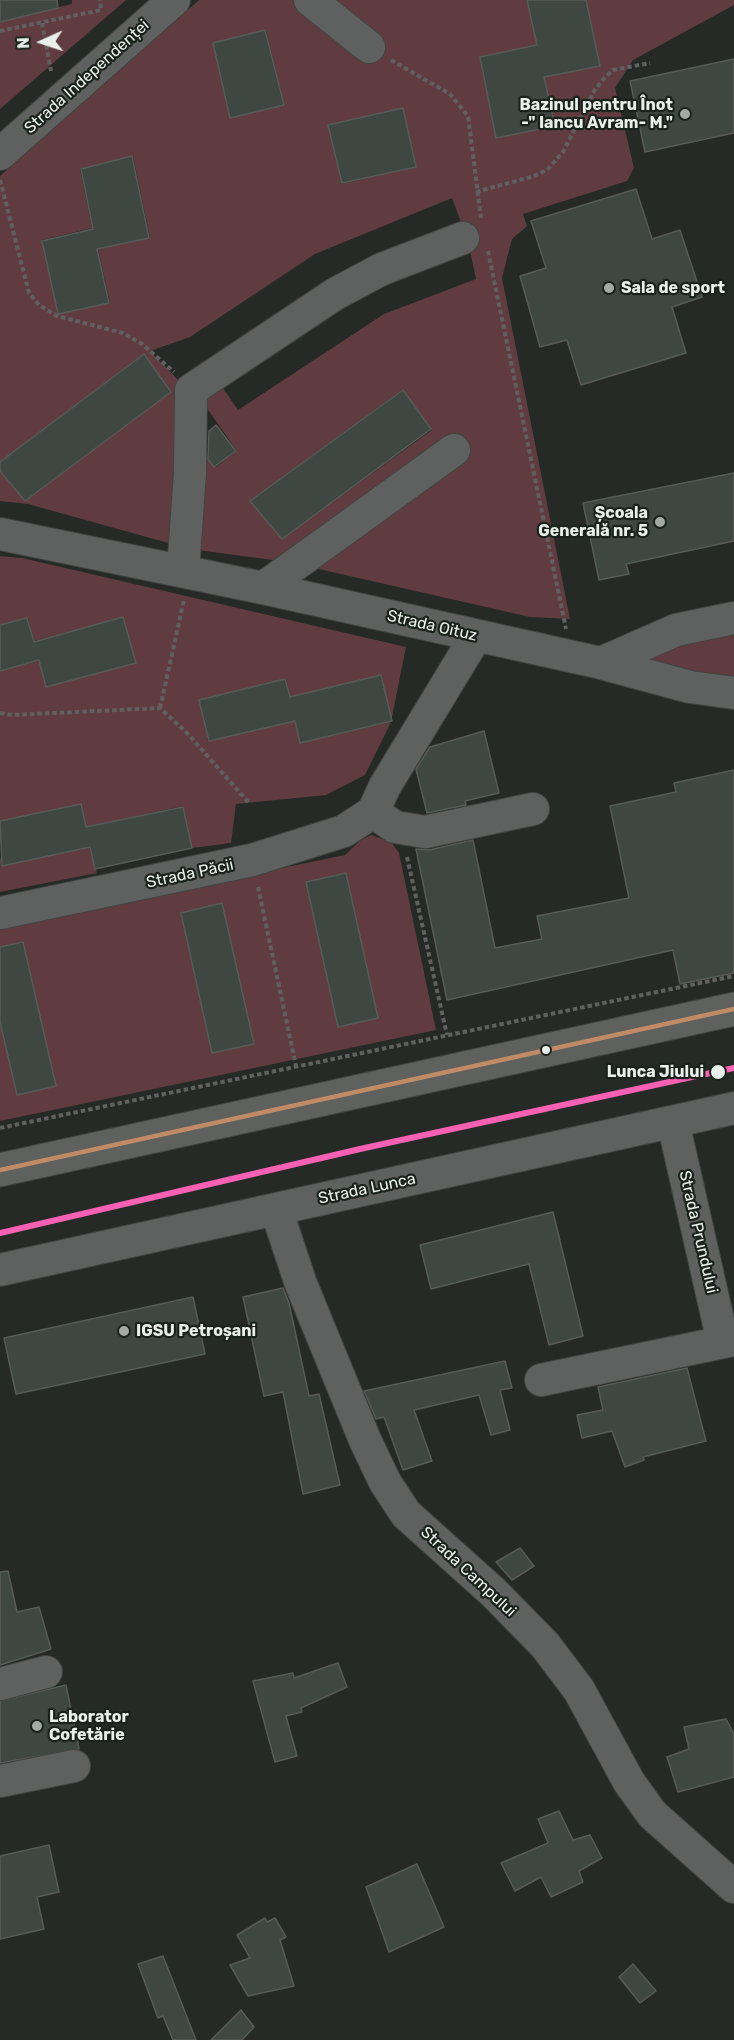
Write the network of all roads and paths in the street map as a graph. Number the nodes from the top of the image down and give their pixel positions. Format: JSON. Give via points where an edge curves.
{"nodes":[{"id":1,"x":100,"y":0,"type":"edge"},
{"id":2,"x":174,"y":0,"type":"edge"},
{"id":3,"x":310,"y":0,"type":"edge"},
{"id":4,"x":42,"y":23,"type":"junction"},
{"id":5,"x":0,"y":31,"type":"edge"},
{"id":6,"x":369,"y":47,"type":"joint"},
{"id":7,"x":650,"y":63,"type":"dead end"},
{"id":8,"x":51,"y":71,"type":"dead end"},
{"id":9,"x":0,"y":154,"type":"edge"},
{"id":10,"x":0,"y":179,"type":"edge"},
{"id":11,"x":477,"y":192,"type":"junction"},
{"id":12,"x":477,"y":237,"type":"junction"},
{"id":13,"x":191,"y":390,"type":"junction"},
{"id":14,"x":454,"y":450,"type":"dead end"},
{"id":15,"x":0,"y":534,"type":"edge"},
{"id":16,"x":185,"y":582,"type":"junction"},
{"id":17,"x":263,"y":588,"type":"junction"},
{"id":18,"x":734,"y":618,"type":"edge"},
{"id":19,"x":566,"y":629,"type":"dead end"},
{"id":20,"x":476,"y":636,"type":"junction"},
{"id":21,"x":601,"y":663,"type":"junction"},
{"id":22,"x":734,"y":693,"type":"edge"},
{"id":23,"x":160,"y":708,"type":"junction"},
{"id":24,"x":0,"y":713,"type":"edge"},
{"id":25,"x":249,"y":803,"type":"dead end"},
{"id":26,"x":533,"y":808,"type":"dead end"},
{"id":27,"x":373,"y":812,"type":"junction"},
{"id":28,"x":401,"y":830,"type":"junction"},
{"id":29,"x":252,"y":860,"type":"junction"},
{"id":30,"x":0,"y":913,"type":"edge"},
{"id":31,"x":734,"y":976,"type":"edge"},
{"id":32,"x":734,"y":1009,"type":"edge"},
{"id":33,"x":447,"y":1035,"type":"junction"},
{"id":34,"x":296,"y":1066,"type":"junction"},
{"id":35,"x":734,"y":1108,"type":"edge"},
{"id":36,"x":673,"y":1122,"type":"junction"},
{"id":37,"x":0,"y":1128,"type":"edge"},
{"id":38,"x":0,"y":1170,"type":"edge"},
{"id":39,"x":276,"y":1209,"type":"junction"},
{"id":40,"x":0,"y":1270,"type":"edge"},
{"id":41,"x":728,"y":1341,"type":"edge"},
{"id":42,"x":541,"y":1380,"type":"dead end"},
{"id":43,"x":46,"y":1672,"type":"dead end"},
{"id":44,"x":0,"y":1684,"type":"edge"},
{"id":45,"x":74,"y":1766,"type":"dead end"},
{"id":46,"x":0,"y":1781,"type":"edge"},
{"id":47,"x":734,"y":1887,"type":"edge"}],
"edges":[{"from":1,"to":4,"type":"path","via":[[101,10]]},
{"from":2,"to":9,"type":"street","name":"Strada Independenței"},
{"from":3,"to":6,"type":"street"},
{"from":4,"to":5,"type":"path"},
{"from":4,"to":8,"type":"path"},
{"from":6,"to":11,"type":"path","via":[[450,94],[468,116]]},
{"from":7,"to":11,"type":"path","via":[[613,70],[605,77],[563,152],[547,170]]},
{"from":10,"to":13,"type":"path","via":[[29,293],[39,305],[57,315],[123,333],[168,365]]},
{"from":11,"to":12,"type":"path"},
{"from":12,"to":13,"type":"street","via":[[382,269],[335,294]]},
{"from":12,"to":19,"type":"path"},
{"from":13,"to":16,"type":"street"},
{"from":14,"to":17,"type":"street"},
{"from":15,"to":16,"type":"street","name":"Strada Oituz"},
{"from":16,"to":17,"type":"street","name":"Strada Oituz"},
{"from":16,"to":23,"type":"path"},
{"from":17,"to":20,"type":"street","name":"Strada Oituz"},
{"from":18,"to":21,"type":"street","via":[[676,630]]},
{"from":20,"to":21,"type":"street","name":"Strada Oituz"},
{"from":20,"to":27,"type":"street"},
{"from":21,"to":22,"type":"street","name":"Strada Oituz","via":[[690,687]]},
{"from":23,"to":24,"type":"path"},
{"from":23,"to":25,"type":"path"},
{"from":26,"to":28,"type":"street","via":[[425,832]]},
{"from":27,"to":28,"type":"street"},
{"from":27,"to":29,"type":"street","name":"Strada Păcii","via":[[344,831]]},
{"from":28,"to":33,"type":"path"},
{"from":29,"to":30,"type":"street","name":"Strada Păcii"},
{"from":29,"to":34,"type":"path"},
{"from":31,"to":33,"type":"path"},
{"from":32,"to":38,"type":"main road"},
{"from":33,"to":34,"type":"path"},
{"from":34,"to":37,"type":"path"},
{"from":35,"to":36,"type":"street","name":"Strada Lunca"},
{"from":36,"to":39,"type":"street","name":"Strada Lunca"},
{"from":36,"to":41,"type":"street","name":"Strada Prundului"},
{"from":39,"to":40,"type":"street","name":"Strada Lunca"},
{"from":39,"to":47,"type":"street","name":"Strada Campului","via":[[328,1354],[385,1482],[401,1506],[545,1645],[579,1690],[629,1782],[652,1814]]},
{"from":41,"to":42,"type":"street","name":"Strada Prundului"},
{"from":43,"to":44,"type":"street"},
{"from":45,"to":46,"type":"street"}]}
